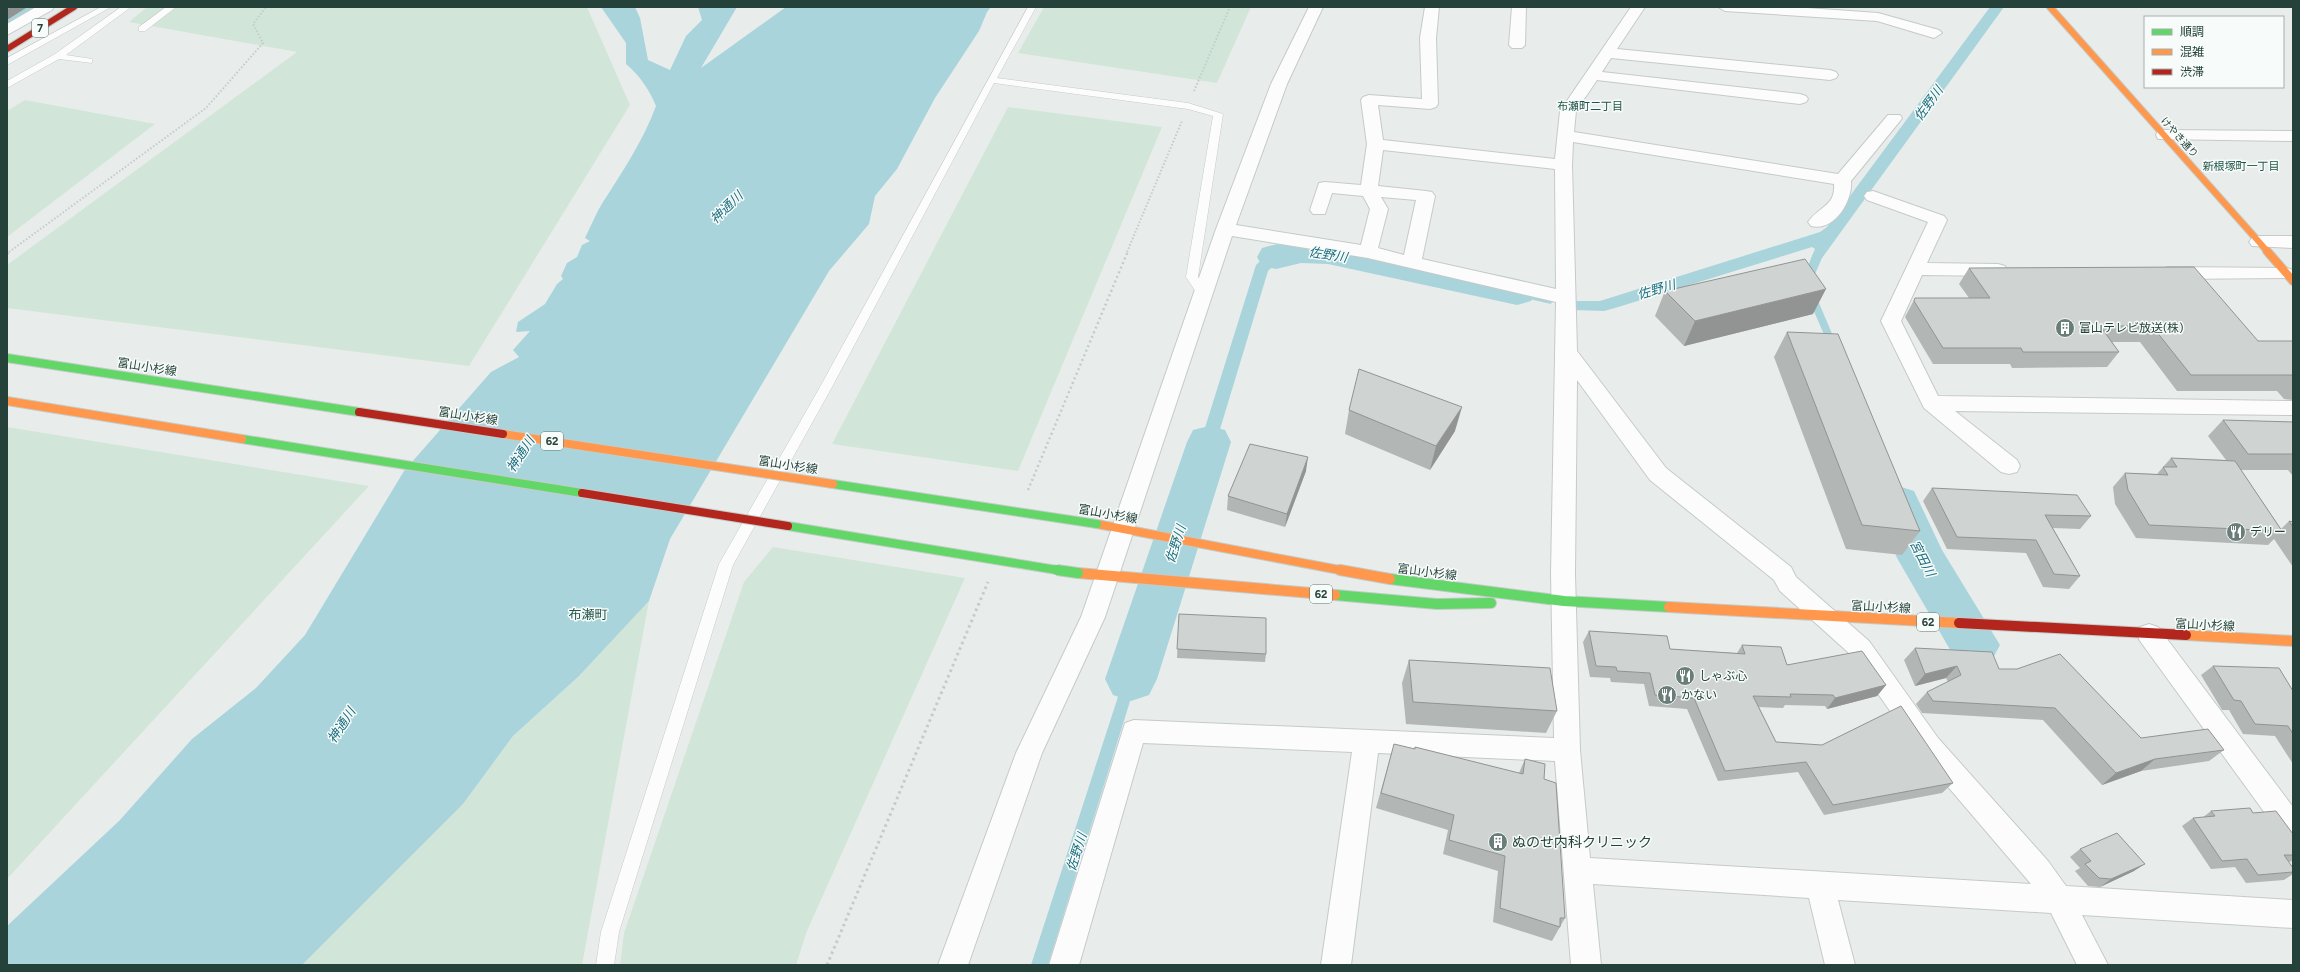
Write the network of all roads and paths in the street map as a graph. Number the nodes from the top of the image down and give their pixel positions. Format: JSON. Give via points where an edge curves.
{"nodes":[{"id":1,"x":47,"y":7,"type":"edge"},
{"id":2,"x":74,"y":7,"type":"edge"},
{"id":3,"x":107,"y":7,"type":"edge"},
{"id":4,"x":127,"y":7,"type":"edge"},
{"id":5,"x":172,"y":7,"type":"edge"},
{"id":6,"x":266,"y":7,"type":"edge"},
{"id":7,"x":1032,"y":7,"type":"edge"},
{"id":8,"x":1230,"y":7,"type":"edge"},
{"id":9,"x":1316,"y":7,"type":"edge"},
{"id":10,"x":1432,"y":7,"type":"edge"},
{"id":11,"x":1519,"y":7,"type":"edge"},
{"id":12,"x":1638,"y":7,"type":"edge"},
{"id":13,"x":1725,"y":7,"type":"edge"},
{"id":14,"x":2050,"y":7,"type":"edge"},
{"id":15,"x":142,"y":29,"type":"dead end"},
{"id":16,"x":7,"y":30,"type":"edge"},
{"id":17,"x":1934,"y":33,"type":"dead end"},
{"id":18,"x":1517,"y":45,"type":"dead end"},
{"id":19,"x":7,"y":49,"type":"edge"},
{"id":20,"x":1608,"y":53,"type":"junction"},
{"id":21,"x":58,"y":56,"type":"junction"},
{"id":22,"x":89,"y":61,"type":"dead end"},
{"id":23,"x":7,"y":62,"type":"edge"},
{"id":24,"x":1591,"y":75,"type":"junction"},
{"id":25,"x":1830,"y":75,"type":"dead end"},
{"id":26,"x":991,"y":80,"type":"junction"},
{"id":27,"x":7,"y":85,"type":"edge"},
{"id":28,"x":1800,"y":99,"type":"dead end"},
{"id":29,"x":1188,"y":106,"type":"junction"},
{"id":30,"x":1894,"y":118,"type":"dead end"},
{"id":31,"x":2164,"y":135,"type":"junction"},
{"id":32,"x":1566,"y":136,"type":"junction"},
{"id":33,"x":2293,"y":136,"type":"edge"},
{"id":34,"x":1375,"y":144,"type":"junction"},
{"id":35,"x":1563,"y":165,"type":"junction"},
{"id":36,"x":1842,"y":180,"type":"junction"},
{"id":37,"x":1369,"y":191,"type":"junction"},
{"id":38,"x":1873,"y":196,"type":"dead end"},
{"id":39,"x":1319,"y":210,"type":"dead end"},
{"id":40,"x":1817,"y":222,"type":"dead end"},
{"id":41,"x":1225,"y":229,"type":"junction"},
{"id":42,"x":2258,"y":242,"type":"junction"},
{"id":43,"x":2293,"y":242,"type":"edge"},
{"id":44,"x":1368,"y":252,"type":"junction"},
{"id":45,"x":7,"y":254,"type":"edge"},
{"id":46,"x":1412,"y":262,"type":"junction"},
{"id":47,"x":1915,"y":269,"type":"junction"},
{"id":48,"x":2019,"y":271,"type":"edge"},
{"id":49,"x":2154,"y":272,"type":"edge"},
{"id":50,"x":2290,"y":278,"type":"edge"},
{"id":51,"x":1202,"y":292,"type":"junction"},
{"id":52,"x":1566,"y":298,"type":"junction"},
{"id":53,"x":1567,"y":352,"type":"junction"},
{"id":54,"x":7,"y":358,"type":"edge"},
{"id":55,"x":7,"y":401,"type":"edge"},
{"id":56,"x":1931,"y":403,"type":"junction"},
{"id":57,"x":2293,"y":408,"type":"edge"},
{"id":58,"x":2009,"y":466,"type":"dead end"},
{"id":59,"x":1123,"y":529,"type":"junction"},
{"id":60,"x":1106,"y":576,"type":"junction"},
{"id":61,"x":1564,"y":601,"type":"junction"},
{"id":62,"x":1825,"y":616,"type":"junction"},
{"id":63,"x":2150,"y":634,"type":"junction"},
{"id":64,"x":2293,"y":641,"type":"edge"},
{"id":65,"x":1367,"y":741,"type":"junction"},
{"id":66,"x":1567,"y":750,"type":"junction"},
{"id":67,"x":2293,"y":829,"type":"edge"},
{"id":68,"x":1577,"y":870,"type":"junction"},
{"id":69,"x":1820,"y":885,"type":"junction"},
{"id":70,"x":2059,"y":900,"type":"junction"},
{"id":71,"x":2293,"y":914,"type":"edge"},
{"id":72,"x":605,"y":965,"type":"edge"},
{"id":73,"x":953,"y":965,"type":"edge"},
{"id":74,"x":1064,"y":965,"type":"edge"},
{"id":75,"x":1336,"y":965,"type":"edge"},
{"id":76,"x":1586,"y":965,"type":"edge"},
{"id":77,"x":1840,"y":965,"type":"edge"},
{"id":78,"x":2093,"y":965,"type":"edge"}],
"edges":[{"from":1,"to":16,"type":"street"},
{"from":2,"to":19,"type":"main road","number":"7"},
{"from":3,"to":23,"type":"lane"},
{"from":4,"to":21,"type":"lane"},
{"from":5,"to":15,"type":"lane"},
{"from":6,"to":45,"type":"path","via":[[253,24],[263,43],[206,108]]},
{"from":7,"to":26,"type":"lane"},
{"from":8,"to":29,"type":"path"},
{"from":9,"to":41,"type":"street","via":[[1279,84]]},
{"from":10,"to":34,"type":"street","via":[[1428,38],[1430,104],[1369,100]]},
{"from":11,"to":18,"type":"street"},
{"from":12,"to":20,"type":"street"},
{"from":13,"to":17,"type":"street","via":[[1878,17]]},
{"from":14,"to":31,"type":"main road","name":"けやき通り"},
{"from":20,"to":24,"type":"street"},
{"from":20,"to":25,"type":"street"},
{"from":21,"to":22,"type":"lane"},
{"from":21,"to":27,"type":"lane"},
{"from":24,"to":28,"type":"street"},
{"from":24,"to":32,"type":"street","via":[[1568,111]]},
{"from":26,"to":29,"type":"lane"},
{"from":26,"to":72,"type":"lane","via":[[826,387],[726,564],[610,932]]},
{"from":29,"to":51,"type":"lane","via":[[1218,114],[1192,277]]},
{"from":30,"to":36,"type":"street"},
{"from":31,"to":33,"type":"street"},
{"from":31,"to":42,"type":"main road","name":"けやき通り"},
{"from":32,"to":35,"type":"street"},
{"from":32,"to":36,"type":"street"},
{"from":34,"to":35,"type":"street"},
{"from":34,"to":37,"type":"street"},
{"from":35,"to":52,"type":"street"},
{"from":36,"to":40,"type":"street","via":[[1844,190],[1838,206]]},
{"from":37,"to":39,"type":"street","via":[[1324,187]]},
{"from":37,"to":44,"type":"street","via":[[1379,209]]},
{"from":37,"to":46,"type":"street","via":[[1426,196]]},
{"from":38,"to":47,"type":"street","via":[[1938,220]]},
{"from":41,"to":44,"type":"street"},
{"from":41,"to":51,"type":"street"},
{"from":42,"to":43,"type":"street"},
{"from":42,"to":50,"type":"main road","name":"けやき通り"},
{"from":44,"to":46,"type":"street"},
{"from":46,"to":52,"type":"street"},
{"from":47,"to":48,"type":"street"},
{"from":47,"to":56,"type":"street","via":[[1891,321]]},
{"from":49,"to":50,"type":"street"},
{"from":51,"to":59,"type":"street"},
{"from":52,"to":53,"type":"street"},
{"from":53,"to":61,"type":"street"},
{"from":53,"to":62,"type":"street","via":[[1658,474],[1783,574],[1788,584]]},
{"from":54,"to":59,"type":"main road","name":"富山小杉線","number":"62","bridge":true},
{"from":55,"to":60,"type":"main road","name":"富山小杉線","number":"62","bridge":true},
{"from":56,"to":57,"type":"street"},
{"from":56,"to":58,"type":"street"},
{"from":59,"to":60,"type":"street"},
{"from":59,"to":61,"type":"main road","name":"富山小杉線","number":"62","via":[[1367,576]]},
{"from":60,"to":61,"type":"main road","name":"富山小杉線","number":"62","via":[[1436,604]]},
{"from":60,"to":73,"type":"street","via":[[1093,617],[1029,753]]},
{"from":61,"to":62,"type":"main road","name":"富山小杉線","number":"62"},
{"from":61,"to":66,"type":"street"},
{"from":62,"to":63,"type":"main road","name":"富山小杉線","number":"62"},
{"from":62,"to":70,"type":"street","via":[[1860,648],[1929,746],[2038,870]]},
{"from":63,"to":64,"type":"main road","name":"富山小杉線","number":"62"},
{"from":63,"to":67,"type":"street"},
{"from":65,"to":66,"type":"street"},
{"from":65,"to":74,"type":"street","via":[[1134,731]]},
{"from":65,"to":75,"type":"street"},
{"from":66,"to":68,"type":"street"},
{"from":68,"to":69,"type":"street"},
{"from":68,"to":76,"type":"street"},
{"from":69,"to":70,"type":"street"},
{"from":69,"to":77,"type":"street"},
{"from":70,"to":71,"type":"street"},
{"from":70,"to":78,"type":"street"}]}
